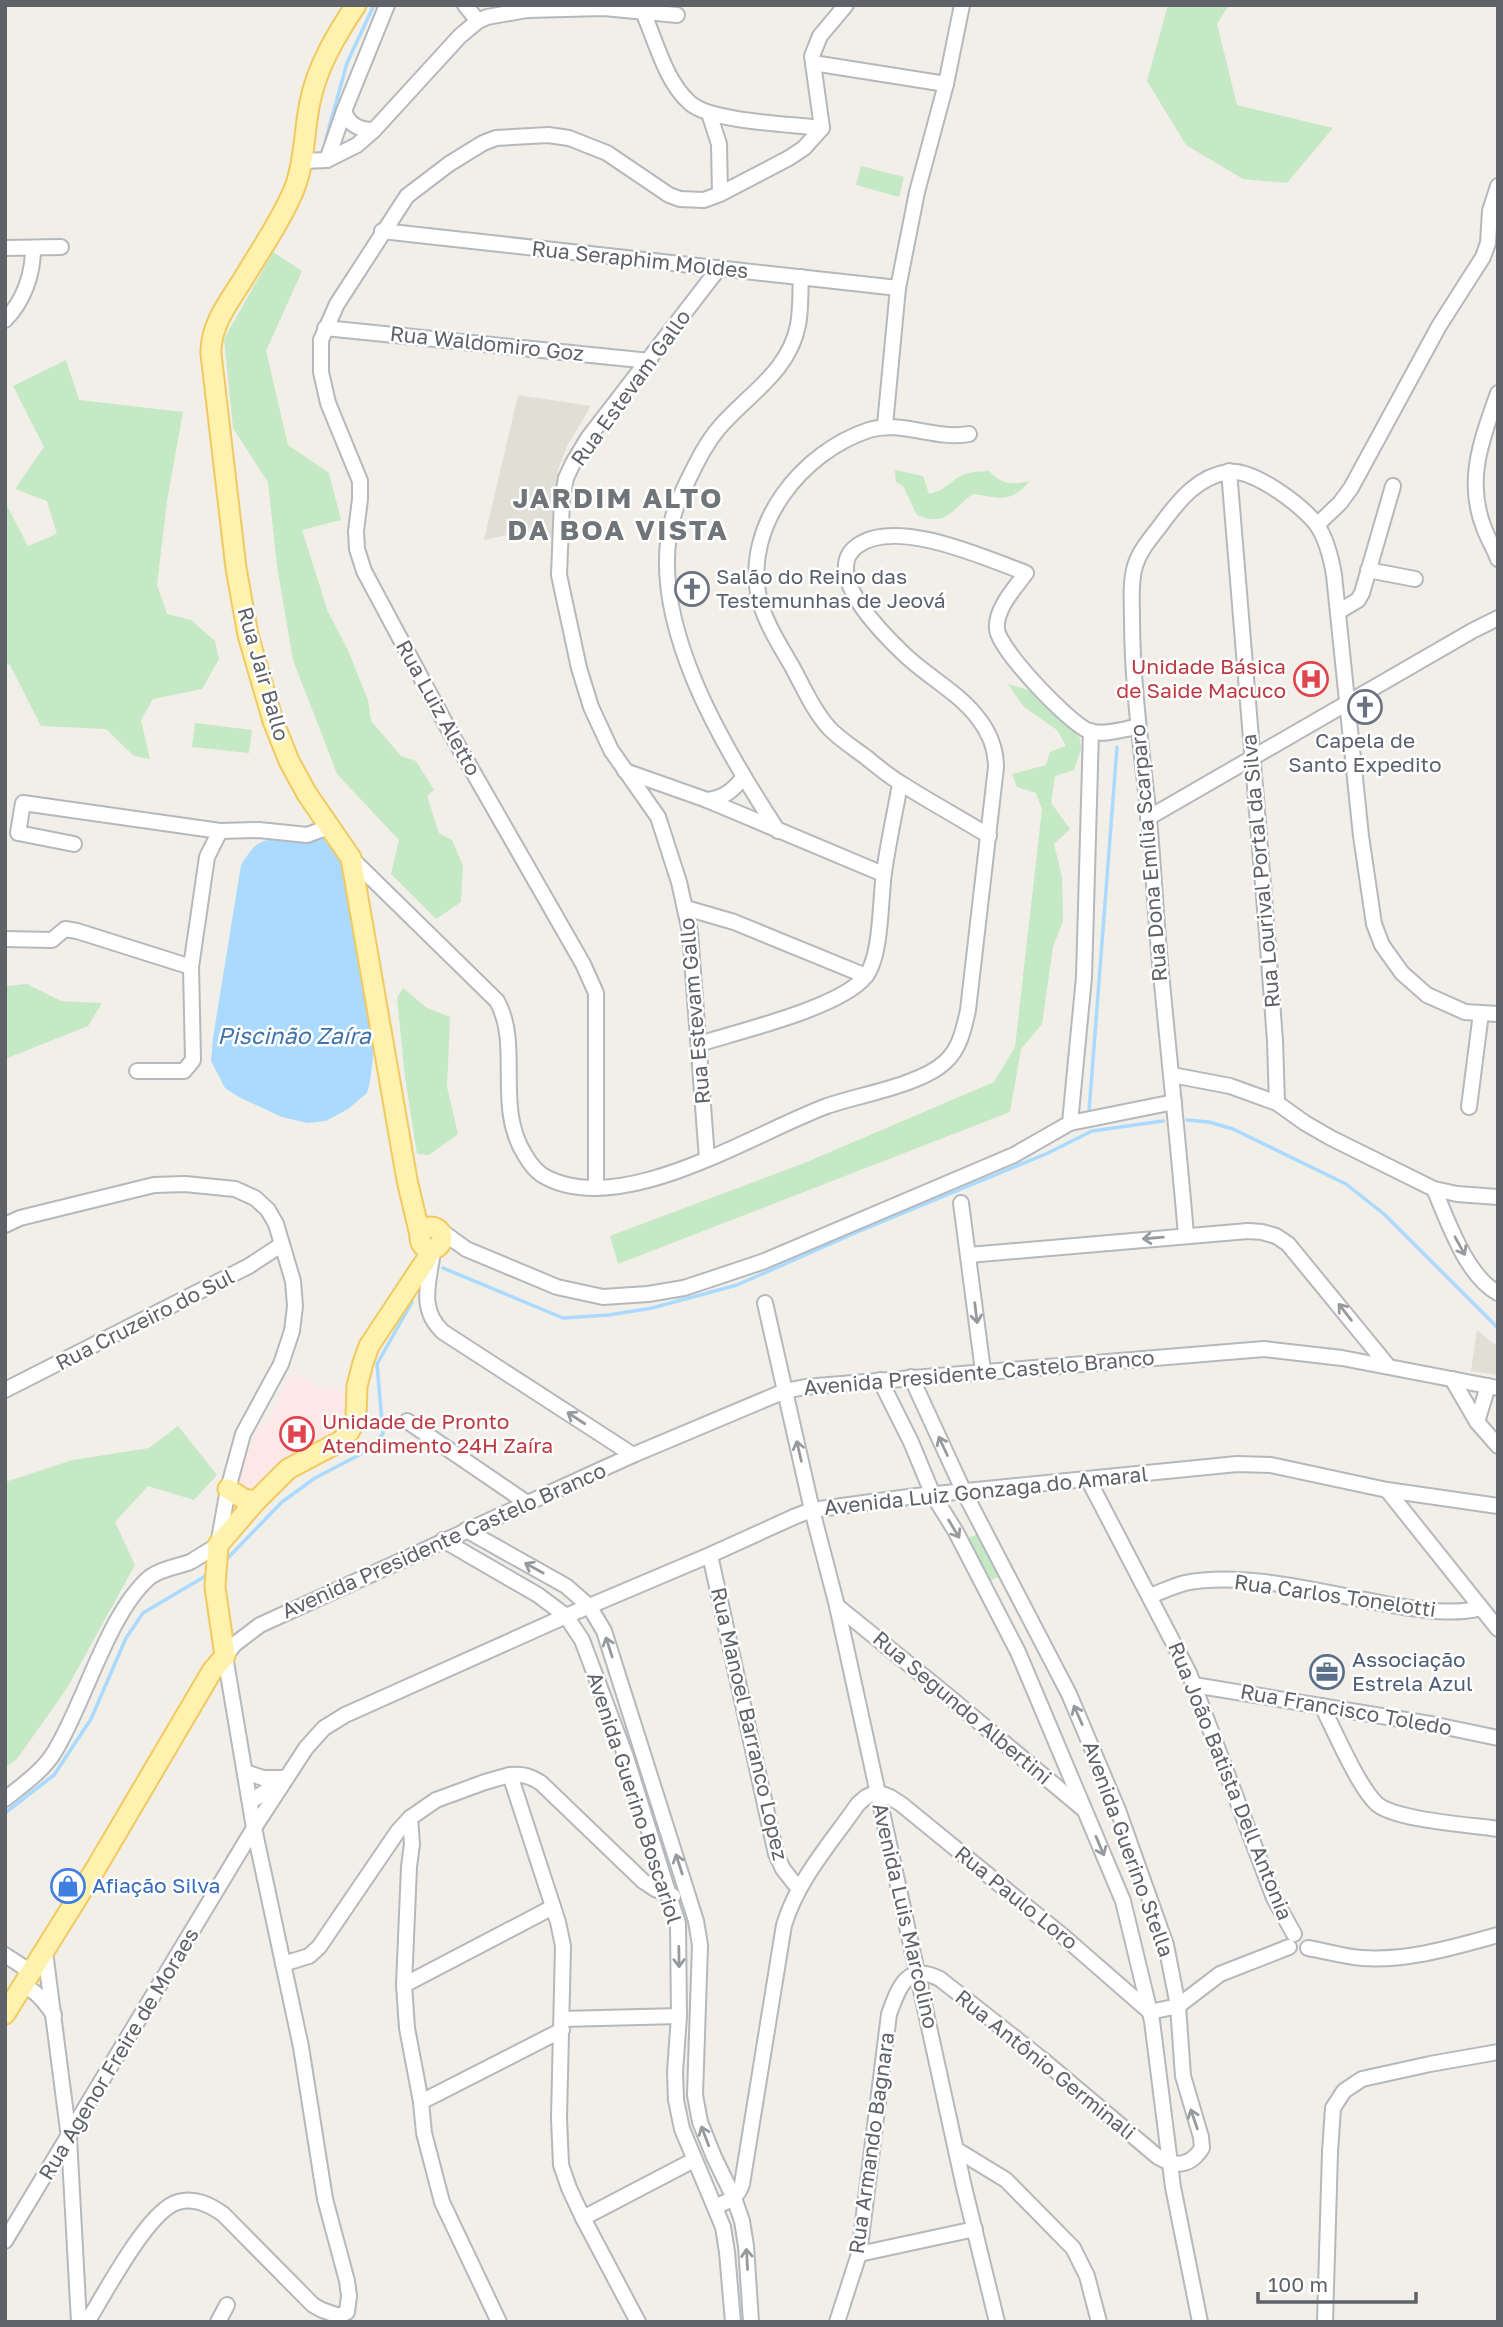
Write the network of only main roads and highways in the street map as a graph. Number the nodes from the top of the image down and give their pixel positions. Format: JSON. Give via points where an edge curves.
{"nodes":[{"id":1,"x":356,"y":5,"type":"edge"},
{"id":2,"x":228,"y":1489,"type":"road end"},
{"id":3,"x":256,"y":1501,"type":"junction"},
{"id":4,"x":5,"y":2014,"type":"edge"}],
"edges":[{"from":1,"to":3,"type":"main road","name":"Rua Jair Ballo","via":[[322,65],[310,101],[295,188],[222,312],[211,354],[248,635],[289,761],[351,858],[409,1187],[431,1241],[420,1268],[369,1346],[357,1386],[356,1419],[349,1432],[341,1441],[288,1469]]},
{"from":2,"to":3,"type":"main road"},
{"from":3,"to":4,"type":"main road","name":"Avenida Presidente Castelo Branco","via":[[217,1555],[215,1587],[225,1656]]}]}
